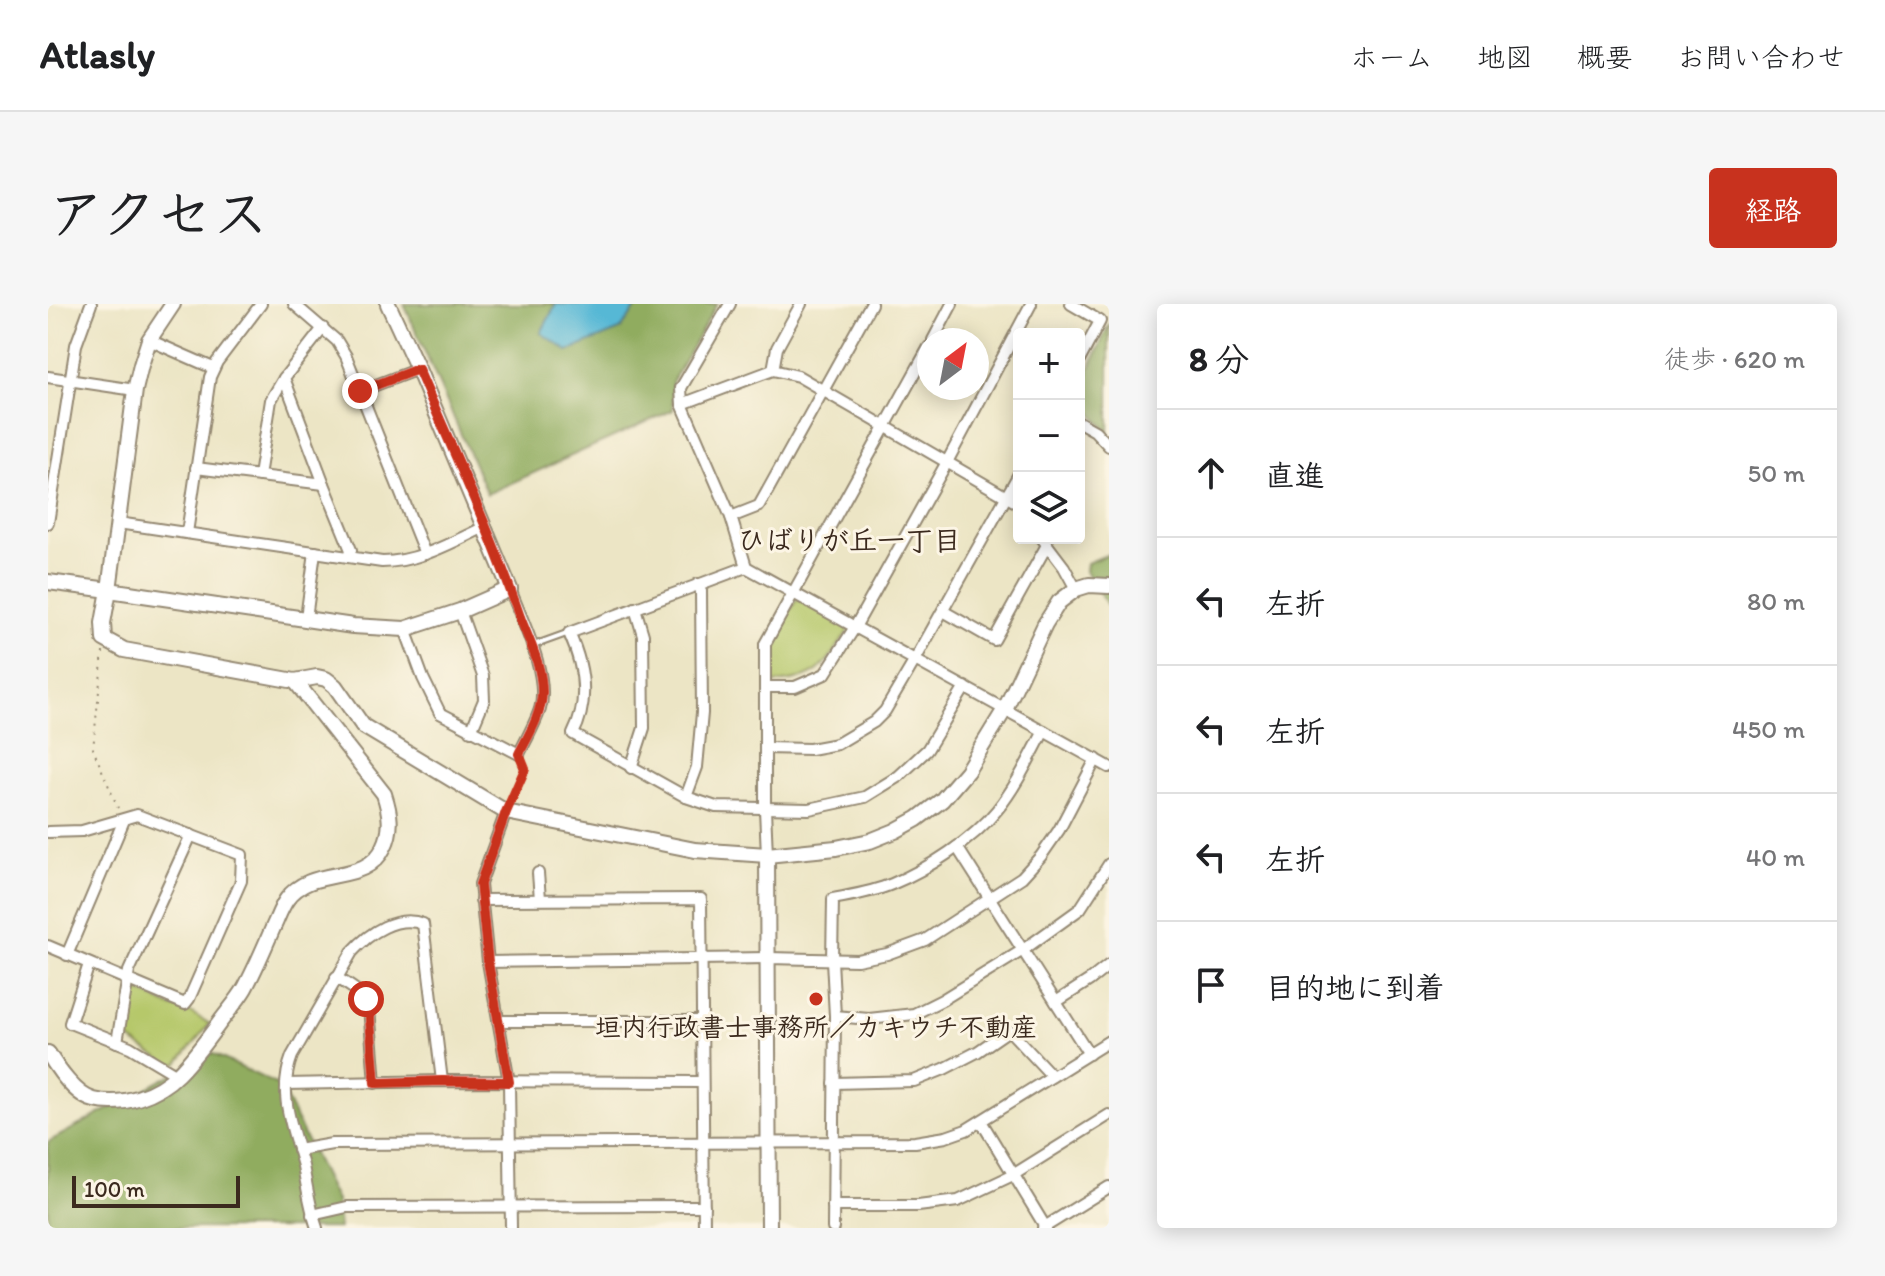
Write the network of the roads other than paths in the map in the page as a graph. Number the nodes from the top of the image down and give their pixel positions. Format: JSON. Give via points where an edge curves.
{"nodes":[{"id":1,"x":91,"y":304,"type":"edge"},
{"id":2,"x":173,"y":304,"type":"edge"},
{"id":3,"x":261,"y":304,"type":"edge"},
{"id":4,"x":294,"y":304,"type":"edge"},
{"id":5,"x":388,"y":304,"type":"edge"},
{"id":6,"x":730,"y":304,"type":"edge"},
{"id":7,"x":801,"y":304,"type":"edge"},
{"id":8,"x":871,"y":304,"type":"edge"},
{"id":9,"x":952,"y":304,"type":"edge"},
{"id":10,"x":1031,"y":304,"type":"edge"},
{"id":11,"x":1071,"y":304,"type":"edge"},
{"id":12,"x":323,"y":328,"type":"junction"},
{"id":13,"x":939,"y":328,"type":"edge"},
{"id":14,"x":149,"y":340,"type":"junction"},
{"id":15,"x":1085,"y":350,"type":"edge"},
{"id":16,"x":213,"y":368,"type":"junction"},
{"id":17,"x":418,"y":369,"type":"junction"},
{"id":18,"x":917,"y":369,"type":"edge"},
{"id":19,"x":773,"y":370,"type":"junction"},
{"id":20,"x":48,"y":377,"type":"edge"},
{"id":21,"x":284,"y":378,"type":"junction"},
{"id":22,"x":69,"y":380,"type":"junction"},
{"id":23,"x":135,"y":390,"type":"junction"},
{"id":24,"x":824,"y":390,"type":"junction"},
{"id":25,"x":360,"y":391,"type":"junction"},
{"id":26,"x":682,"y":404,"type":"junction"},
{"id":27,"x":1085,"y":425,"type":"edge"},
{"id":28,"x":886,"y":426,"type":"junction"},
{"id":29,"x":1109,"y":446,"type":"edge"},
{"id":30,"x":947,"y":462,"type":"junction"},
{"id":31,"x":196,"y":468,"type":"junction"},
{"id":32,"x":259,"y":476,"type":"junction"},
{"id":33,"x":324,"y":484,"type":"junction"},
{"id":34,"x":1013,"y":485,"type":"edge"},
{"id":35,"x":1007,"y":496,"type":"junction"},
{"id":36,"x":1013,"y":500,"type":"edge"},
{"id":37,"x":48,"y":514,"type":"edge"},
{"id":38,"x":731,"y":517,"type":"junction"},
{"id":39,"x":48,"y":523,"type":"edge"},
{"id":40,"x":118,"y":523,"type":"junction"},
{"id":41,"x":485,"y":527,"type":"junction"},
{"id":42,"x":187,"y":533,"type":"junction"},
{"id":43,"x":1043,"y":544,"type":"edge"},
{"id":44,"x":1046,"y":544,"type":"edge"},
{"id":45,"x":315,"y":552,"type":"junction"},
{"id":46,"x":425,"y":554,"type":"junction"},
{"id":47,"x":349,"y":557,"type":"junction"},
{"id":48,"x":746,"y":567,"type":"junction"},
{"id":49,"x":48,"y":582,"type":"edge"},
{"id":50,"x":698,"y":584,"type":"junction"},
{"id":51,"x":1109,"y":586,"type":"edge"},
{"id":52,"x":510,"y":589,"type":"junction"},
{"id":53,"x":1076,"y":589,"type":"junction"},
{"id":54,"x":109,"y":590,"type":"junction"},
{"id":55,"x":793,"y":593,"type":"junction"},
{"id":56,"x":635,"y":608,"type":"junction"},
{"id":57,"x":460,"y":611,"type":"junction"},
{"id":58,"x":943,"y":611,"type":"junction"},
{"id":59,"x":306,"y":618,"type":"junction"},
{"id":60,"x":855,"y":627,"type":"junction"},
{"id":61,"x":405,"y":629,"type":"junction"},
{"id":62,"x":569,"y":633,"type":"junction"},
{"id":63,"x":532,"y":646,"type":"junction"},
{"id":64,"x":915,"y":660,"type":"junction"},
{"id":65,"x":295,"y":681,"type":"junction"},
{"id":66,"x":766,"y":687,"type":"junction"},
{"id":67,"x":965,"y":687,"type":"junction"},
{"id":68,"x":1005,"y":709,"type":"junction"},
{"id":69,"x":471,"y":731,"type":"junction"},
{"id":70,"x":1044,"y":731,"type":"junction"},
{"id":71,"x":765,"y":748,"type":"junction"},
{"id":72,"x":1096,"y":759,"type":"junction"},
{"id":73,"x":1109,"y":767,"type":"edge"},
{"id":74,"x":631,"y":768,"type":"junction"},
{"id":75,"x":686,"y":797,"type":"junction"},
{"id":76,"x":765,"y":809,"type":"junction"},
{"id":77,"x":506,"y":812,"type":"junction"},
{"id":78,"x":124,"y":820,"type":"junction"},
{"id":79,"x":48,"y":832,"type":"edge"},
{"id":80,"x":191,"y":835,"type":"junction"},
{"id":81,"x":957,"y":847,"type":"junction"},
{"id":82,"x":767,"y":855,"type":"junction"},
{"id":83,"x":1109,"y":864,"type":"edge"},
{"id":84,"x":538,"y":873,"type":"dead end"},
{"id":85,"x":990,"y":898,"type":"junction"},
{"id":86,"x":540,"y":899,"type":"junction"},
{"id":87,"x":481,"y":900,"type":"junction"},
{"id":88,"x":48,"y":946,"type":"edge"},
{"id":89,"x":1023,"y":950,"type":"junction"},
{"id":90,"x":67,"y":955,"type":"junction"},
{"id":91,"x":768,"y":958,"type":"junction"},
{"id":92,"x":703,"y":959,"type":"junction"},
{"id":93,"x":832,"y":960,"type":"junction"},
{"id":94,"x":488,"y":962,"type":"junction"},
{"id":95,"x":89,"y":964,"type":"junction"},
{"id":96,"x":1109,"y":965,"type":"edge"},
{"id":97,"x":336,"y":977,"type":"junction"},
{"id":98,"x":128,"y":980,"type":"junction"},
{"id":99,"x":1056,"y":1002,"type":"junction"},
{"id":100,"x":835,"y":1016,"type":"junction"},
{"id":101,"x":498,"y":1021,"type":"junction"},
{"id":102,"x":703,"y":1021,"type":"junction"},
{"id":103,"x":1109,"y":1041,"type":"edge"},
{"id":104,"x":117,"y":1042,"type":"junction"},
{"id":105,"x":48,"y":1053,"type":"edge"},
{"id":106,"x":1089,"y":1054,"type":"junction"},
{"id":107,"x":177,"y":1075,"type":"junction"},
{"id":108,"x":1052,"y":1076,"type":"junction"},
{"id":109,"x":442,"y":1081,"type":"junction"},
{"id":110,"x":509,"y":1082,"type":"junction"},
{"id":111,"x":702,"y":1082,"type":"junction"},
{"id":112,"x":375,"y":1083,"type":"junction"},
{"id":113,"x":834,"y":1083,"type":"junction"},
{"id":114,"x":286,"y":1084,"type":"junction"},
{"id":115,"x":1109,"y":1115,"type":"edge"},
{"id":116,"x":981,"y":1121,"type":"junction"},
{"id":117,"x":768,"y":1142,"type":"junction"},
{"id":118,"x":833,"y":1142,"type":"junction"},
{"id":119,"x":704,"y":1143,"type":"junction"},
{"id":120,"x":510,"y":1144,"type":"junction"},
{"id":121,"x":298,"y":1150,"type":"junction"},
{"id":122,"x":1013,"y":1175,"type":"junction"},
{"id":123,"x":1109,"y":1187,"type":"edge"},
{"id":124,"x":704,"y":1206,"type":"junction"},
{"id":125,"x":833,"y":1206,"type":"junction"},
{"id":126,"x":511,"y":1208,"type":"junction"},
{"id":127,"x":312,"y":1215,"type":"junction"},
{"id":128,"x":317,"y":1228,"type":"edge"},
{"id":129,"x":511,"y":1228,"type":"edge"},
{"id":130,"x":704,"y":1228,"type":"edge"},
{"id":131,"x":769,"y":1228,"type":"edge"},
{"id":132,"x":833,"y":1228,"type":"edge"},
{"id":133,"x":1045,"y":1228,"type":"edge"}],
"edges":[{"from":1,"to":22,"type":"street"},
{"from":2,"to":14,"type":"street"},
{"from":3,"to":16,"type":"street"},
{"from":4,"to":12,"type":"street"},
{"from":5,"to":17,"type":"street"},
{"from":6,"to":26,"type":"street","via":[[681,388]]},
{"from":7,"to":19,"type":"street","via":[[777,348]]},
{"from":8,"to":24,"type":"street"},
{"from":9,"to":13,"type":"street"},
{"from":10,"to":30,"type":"street"},
{"from":11,"to":15,"type":"street","via":[[1100,321]]},
{"from":12,"to":21,"type":"street"},
{"from":12,"to":25,"type":"street","via":[[346,356]]},
{"from":14,"to":16,"type":"street"},
{"from":14,"to":23,"type":"street"},
{"from":16,"to":31,"type":"street"},
{"from":17,"to":25,"type":"street"},
{"from":17,"to":41,"type":"street"},
{"from":18,"to":28,"type":"street"},
{"from":19,"to":24,"type":"street"},
{"from":19,"to":26,"type":"street"},
{"from":20,"to":22,"type":"street"},
{"from":21,"to":32,"type":"street","via":[[271,400]]},
{"from":21,"to":33,"type":"street"},
{"from":22,"to":23,"type":"street"},
{"from":22,"to":37,"type":"street"},
{"from":23,"to":40,"type":"street"},
{"from":24,"to":28,"type":"street"},
{"from":24,"to":38,"type":"street","via":[[759,506]]},
{"from":25,"to":46,"type":"street"},
{"from":26,"to":38,"type":"street"},
{"from":27,"to":29,"type":"street"},
{"from":28,"to":30,"type":"street"},
{"from":28,"to":55,"type":"street"},
{"from":30,"to":35,"type":"street"},
{"from":30,"to":60,"type":"street"},
{"from":31,"to":32,"type":"street"},
{"from":31,"to":42,"type":"street"},
{"from":32,"to":33,"type":"street"},
{"from":33,"to":47,"type":"street","via":[[351,550]]},
{"from":34,"to":35,"type":"street"},
{"from":35,"to":36,"type":"street"},
{"from":35,"to":58,"type":"street"},
{"from":37,"to":39,"type":"street"},
{"from":38,"to":48,"type":"street"},
{"from":40,"to":42,"type":"street"},
{"from":40,"to":54,"type":"street"},
{"from":41,"to":46,"type":"street"},
{"from":41,"to":52,"type":"street"},
{"from":42,"to":45,"type":"street"},
{"from":43,"to":58,"type":"street","via":[[994,640]]},
{"from":44,"to":53,"type":"street"},
{"from":45,"to":47,"type":"street"},
{"from":45,"to":59,"type":"street"},
{"from":46,"to":47,"type":"street","via":[[397,562]]},
{"from":48,"to":50,"type":"street"},
{"from":48,"to":55,"type":"street"},
{"from":49,"to":54,"type":"street"},
{"from":50,"to":56,"type":"street"},
{"from":50,"to":75,"type":"street","via":[[702,713],[697,767]]},
{"from":51,"to":53,"type":"street"},
{"from":52,"to":57,"type":"street"},
{"from":52,"to":63,"type":"street"},
{"from":53,"to":68,"type":"street","via":[[1059,602],[1045,624]]},
{"from":54,"to":59,"type":"street"},
{"from":54,"to":65,"type":"street","via":[[104,639],[124,650]]},
{"from":55,"to":60,"type":"street"},
{"from":55,"to":66,"type":"street","via":[[765,644]]},
{"from":56,"to":62,"type":"street"},
{"from":56,"to":74,"type":"street","via":[[643,635],[644,728]]},
{"from":57,"to":61,"type":"street"},
{"from":57,"to":69,"type":"street","via":[[483,676],[484,700]]},
{"from":58,"to":64,"type":"street"},
{"from":59,"to":61,"type":"street"},
{"from":60,"to":64,"type":"street"},
{"from":60,"to":66,"type":"street","via":[[825,674],[795,687]]},
{"from":61,"to":69,"type":"street","via":[[440,713]]},
{"from":62,"to":63,"type":"lane"},
{"from":62,"to":74,"type":"street","via":[[584,693],[573,734]]},
{"from":63,"to":69,"type":"street","via":[[542,692],[519,754]]},
{"from":64,"to":67,"type":"street"},
{"from":64,"to":71,"type":"street","via":[[885,711],[856,734],[810,749]]},
{"from":65,"to":77,"type":"street","via":[[326,679],[363,726]]},
{"from":65,"to":107,"type":"street","via":[[384,794],[390,822],[387,840],[369,866],[313,880],[287,899],[244,989]]},
{"from":66,"to":71,"type":"street"},
{"from":67,"to":68,"type":"street"},
{"from":67,"to":76,"type":"street","via":[[927,750],[865,797],[809,809]]},
{"from":68,"to":70,"type":"street"},
{"from":68,"to":82,"type":"street","via":[[967,771],[917,819],[870,841]]},
{"from":70,"to":72,"type":"street"},
{"from":70,"to":81,"type":"street","via":[[998,809]]},
{"from":71,"to":76,"type":"street"},
{"from":72,"to":73,"type":"street"},
{"from":72,"to":85,"type":"street","via":[[1041,856],[1022,877]]},
{"from":74,"to":75,"type":"street"},
{"from":75,"to":76,"type":"street","via":[[716,807]]},
{"from":76,"to":82,"type":"street"},
{"from":77,"to":82,"type":"street","via":[[695,850]]},
{"from":77,"to":87,"type":"street","via":[[480,884]]},
{"from":78,"to":79,"type":"street","via":[[82,831]]},
{"from":78,"to":80,"type":"street","via":[[137,815]]},
{"from":78,"to":90,"type":"street"},
{"from":80,"to":98,"type":"street"},
{"from":80,"to":98,"type":"street","via":[[242,855],[241,881],[185,1004]]},
{"from":81,"to":85,"type":"street"},
{"from":81,"to":93,"type":"street","via":[[890,885],[833,899]]},
{"from":82,"to":91,"type":"street"},
{"from":83,"to":89,"type":"street","via":[[1080,909]]},
{"from":84,"to":86,"type":"street"},
{"from":85,"to":89,"type":"street"},
{"from":85,"to":93,"type":"street","via":[[925,940],[887,954]]},
{"from":86,"to":87,"type":"street"},
{"from":86,"to":92,"type":"street","via":[[701,899]]},
{"from":87,"to":94,"type":"street"},
{"from":88,"to":90,"type":"street"},
{"from":89,"to":99,"type":"street"},
{"from":89,"to":100,"type":"street","via":[[914,1014]]},
{"from":90,"to":95,"type":"street"},
{"from":91,"to":92,"type":"street"},
{"from":91,"to":93,"type":"street"},
{"from":91,"to":117,"type":"street"},
{"from":92,"to":94,"type":"street"},
{"from":92,"to":102,"type":"street"},
{"from":93,"to":100,"type":"street"},
{"from":94,"to":101,"type":"street"},
{"from":95,"to":98,"type":"street"},
{"from":95,"to":104,"type":"street","via":[[70,1023]]},
{"from":96,"to":99,"type":"street"},
{"from":97,"to":109,"type":"street","via":[[364,939],[382,928],[423,924]]},
{"from":97,"to":112,"type":"street","via":[[369,1007]]},
{"from":97,"to":114,"type":"street","via":[[292,1056]]},
{"from":98,"to":104,"type":"street"},
{"from":99,"to":106,"type":"street"},
{"from":100,"to":113,"type":"street"},
{"from":101,"to":102,"type":"street"},
{"from":101,"to":110,"type":"street"},
{"from":102,"to":111,"type":"street"},
{"from":103,"to":106,"type":"street"},
{"from":104,"to":107,"type":"street"},
{"from":105,"to":107,"type":"street","via":[[74,1088],[92,1100],[130,1101]]},
{"from":106,"to":108,"type":"street"},
{"from":108,"to":113,"type":"street","via":[[1009,1030],[977,1052],[914,1081]]},
{"from":108,"to":116,"type":"street"},
{"from":109,"to":110,"type":"street"},
{"from":109,"to":112,"type":"street"},
{"from":110,"to":111,"type":"street"},
{"from":110,"to":120,"type":"street"},
{"from":111,"to":119,"type":"street"},
{"from":112,"to":114,"type":"street"},
{"from":113,"to":118,"type":"street"},
{"from":114,"to":121,"type":"street","via":[[286,1107]]},
{"from":115,"to":122,"type":"street"},
{"from":116,"to":118,"type":"street","via":[[966,1130],[915,1142]]},
{"from":116,"to":122,"type":"street"},
{"from":117,"to":118,"type":"street"},
{"from":117,"to":119,"type":"street"},
{"from":117,"to":131,"type":"street"},
{"from":118,"to":125,"type":"street"},
{"from":119,"to":120,"type":"street"},
{"from":119,"to":124,"type":"street"},
{"from":120,"to":121,"type":"street","via":[[332,1144]]},
{"from":120,"to":126,"type":"street"},
{"from":121,"to":127,"type":"street"},
{"from":122,"to":125,"type":"street","via":[[958,1201]]},
{"from":122,"to":133,"type":"street"},
{"from":123,"to":133,"type":"street"},
{"from":124,"to":126,"type":"street"},
{"from":124,"to":130,"type":"street"},
{"from":125,"to":132,"type":"street"},
{"from":126,"to":127,"type":"street","via":[[347,1207]]},
{"from":126,"to":129,"type":"street"},
{"from":127,"to":128,"type":"street"}]}
